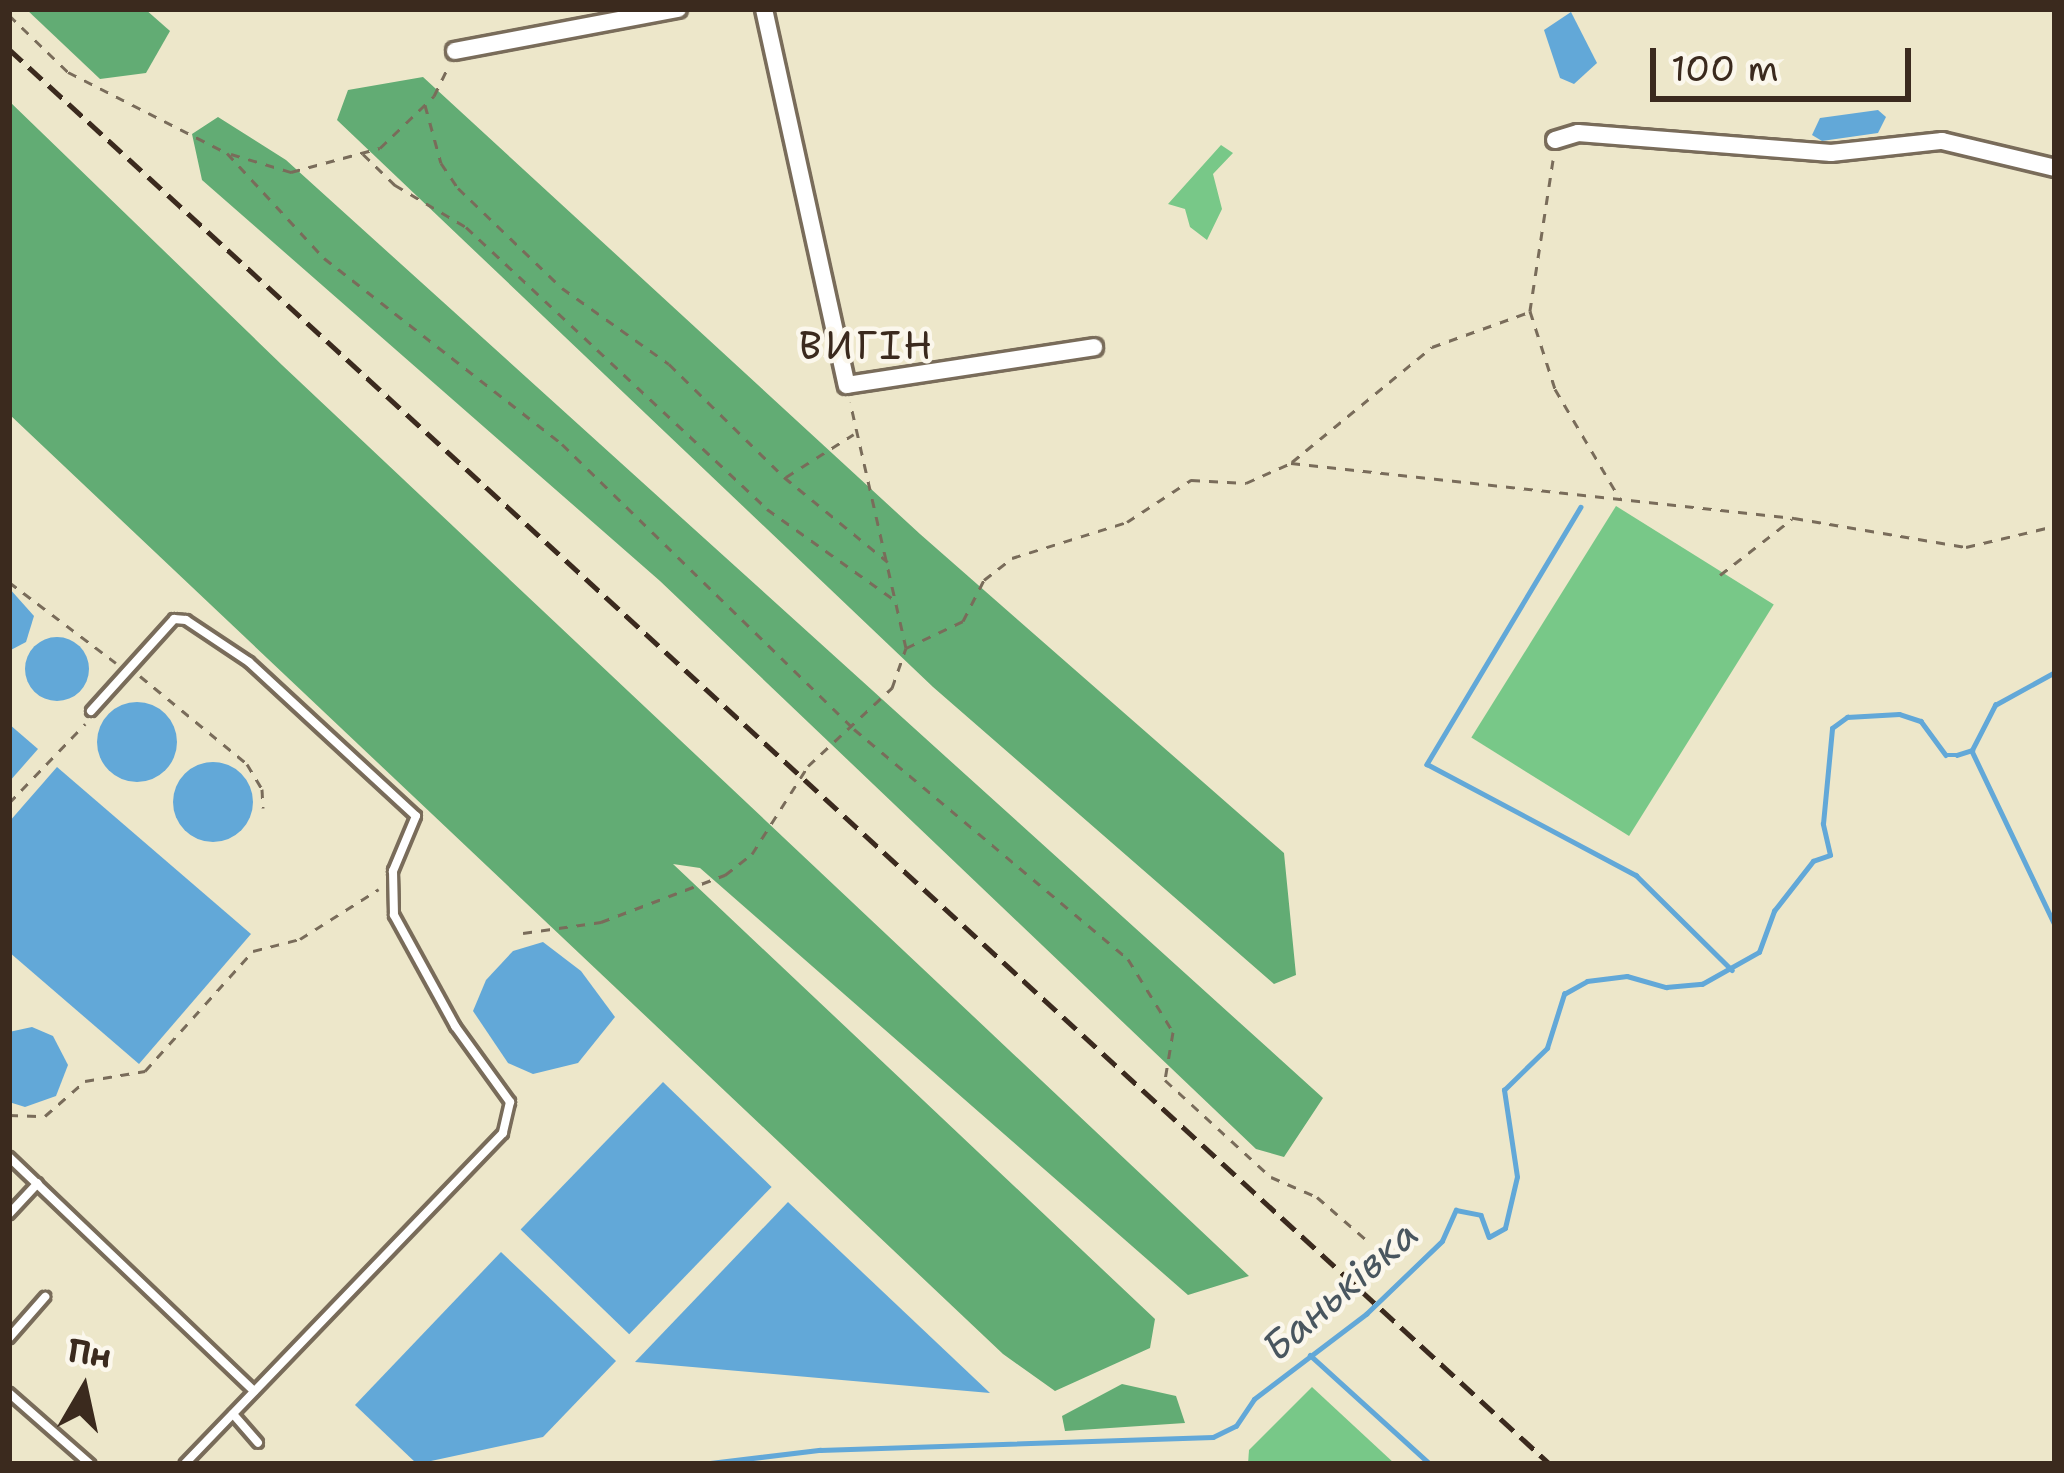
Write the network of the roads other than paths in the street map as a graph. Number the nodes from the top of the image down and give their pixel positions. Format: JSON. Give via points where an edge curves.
{"nodes":[{"id":1,"x":678,"y":9,"type":"edge"},
{"id":2,"x":764,"y":9,"type":"edge"},
{"id":3,"x":455,"y":51,"type":"road end"},
{"id":4,"x":1556,"y":140,"type":"road end"},
{"id":5,"x":2055,"y":168,"type":"edge"},
{"id":6,"x":1094,"y":347,"type":"dead end"},
{"id":7,"x":91,"y":711,"type":"road end"},
{"id":8,"x":9,"y":1157,"type":"edge"},
{"id":9,"x":38,"y":1183,"type":"junction"},
{"id":10,"x":9,"y":1214,"type":"edge"},
{"id":11,"x":45,"y":1297,"type":"dead end"},
{"id":12,"x":9,"y":1338,"type":"edge"},
{"id":13,"x":254,"y":1390,"type":"junction"},
{"id":14,"x":9,"y":1394,"type":"edge"},
{"id":15,"x":233,"y":1414,"type":"junction"},
{"id":16,"x":258,"y":1443,"type":"dead end"},
{"id":17,"x":90,"y":1464,"type":"edge"},
{"id":18,"x":185,"y":1464,"type":"edge"}],
"edges":[{"from":1,"to":3,"type":"street"},
{"from":2,"to":6,"type":"street","via":[[847,385]]},
{"from":4,"to":5,"type":"street","via":[[1578,133],[1831,153],[1942,141]]},
{"from":7,"to":13,"type":"lane","via":[[179,618],[249,662],[416,816],[393,871],[394,915],[455,1026],[506,1088],[509,1118]]},
{"from":8,"to":9,"type":"lane"},
{"from":9,"to":10,"type":"lane"},
{"from":9,"to":13,"type":"lane"},
{"from":11,"to":12,"type":"lane"},
{"from":13,"to":15,"type":"lane"},
{"from":14,"to":17,"type":"lane"},
{"from":15,"to":16,"type":"lane"},
{"from":15,"to":18,"type":"lane"}]}
